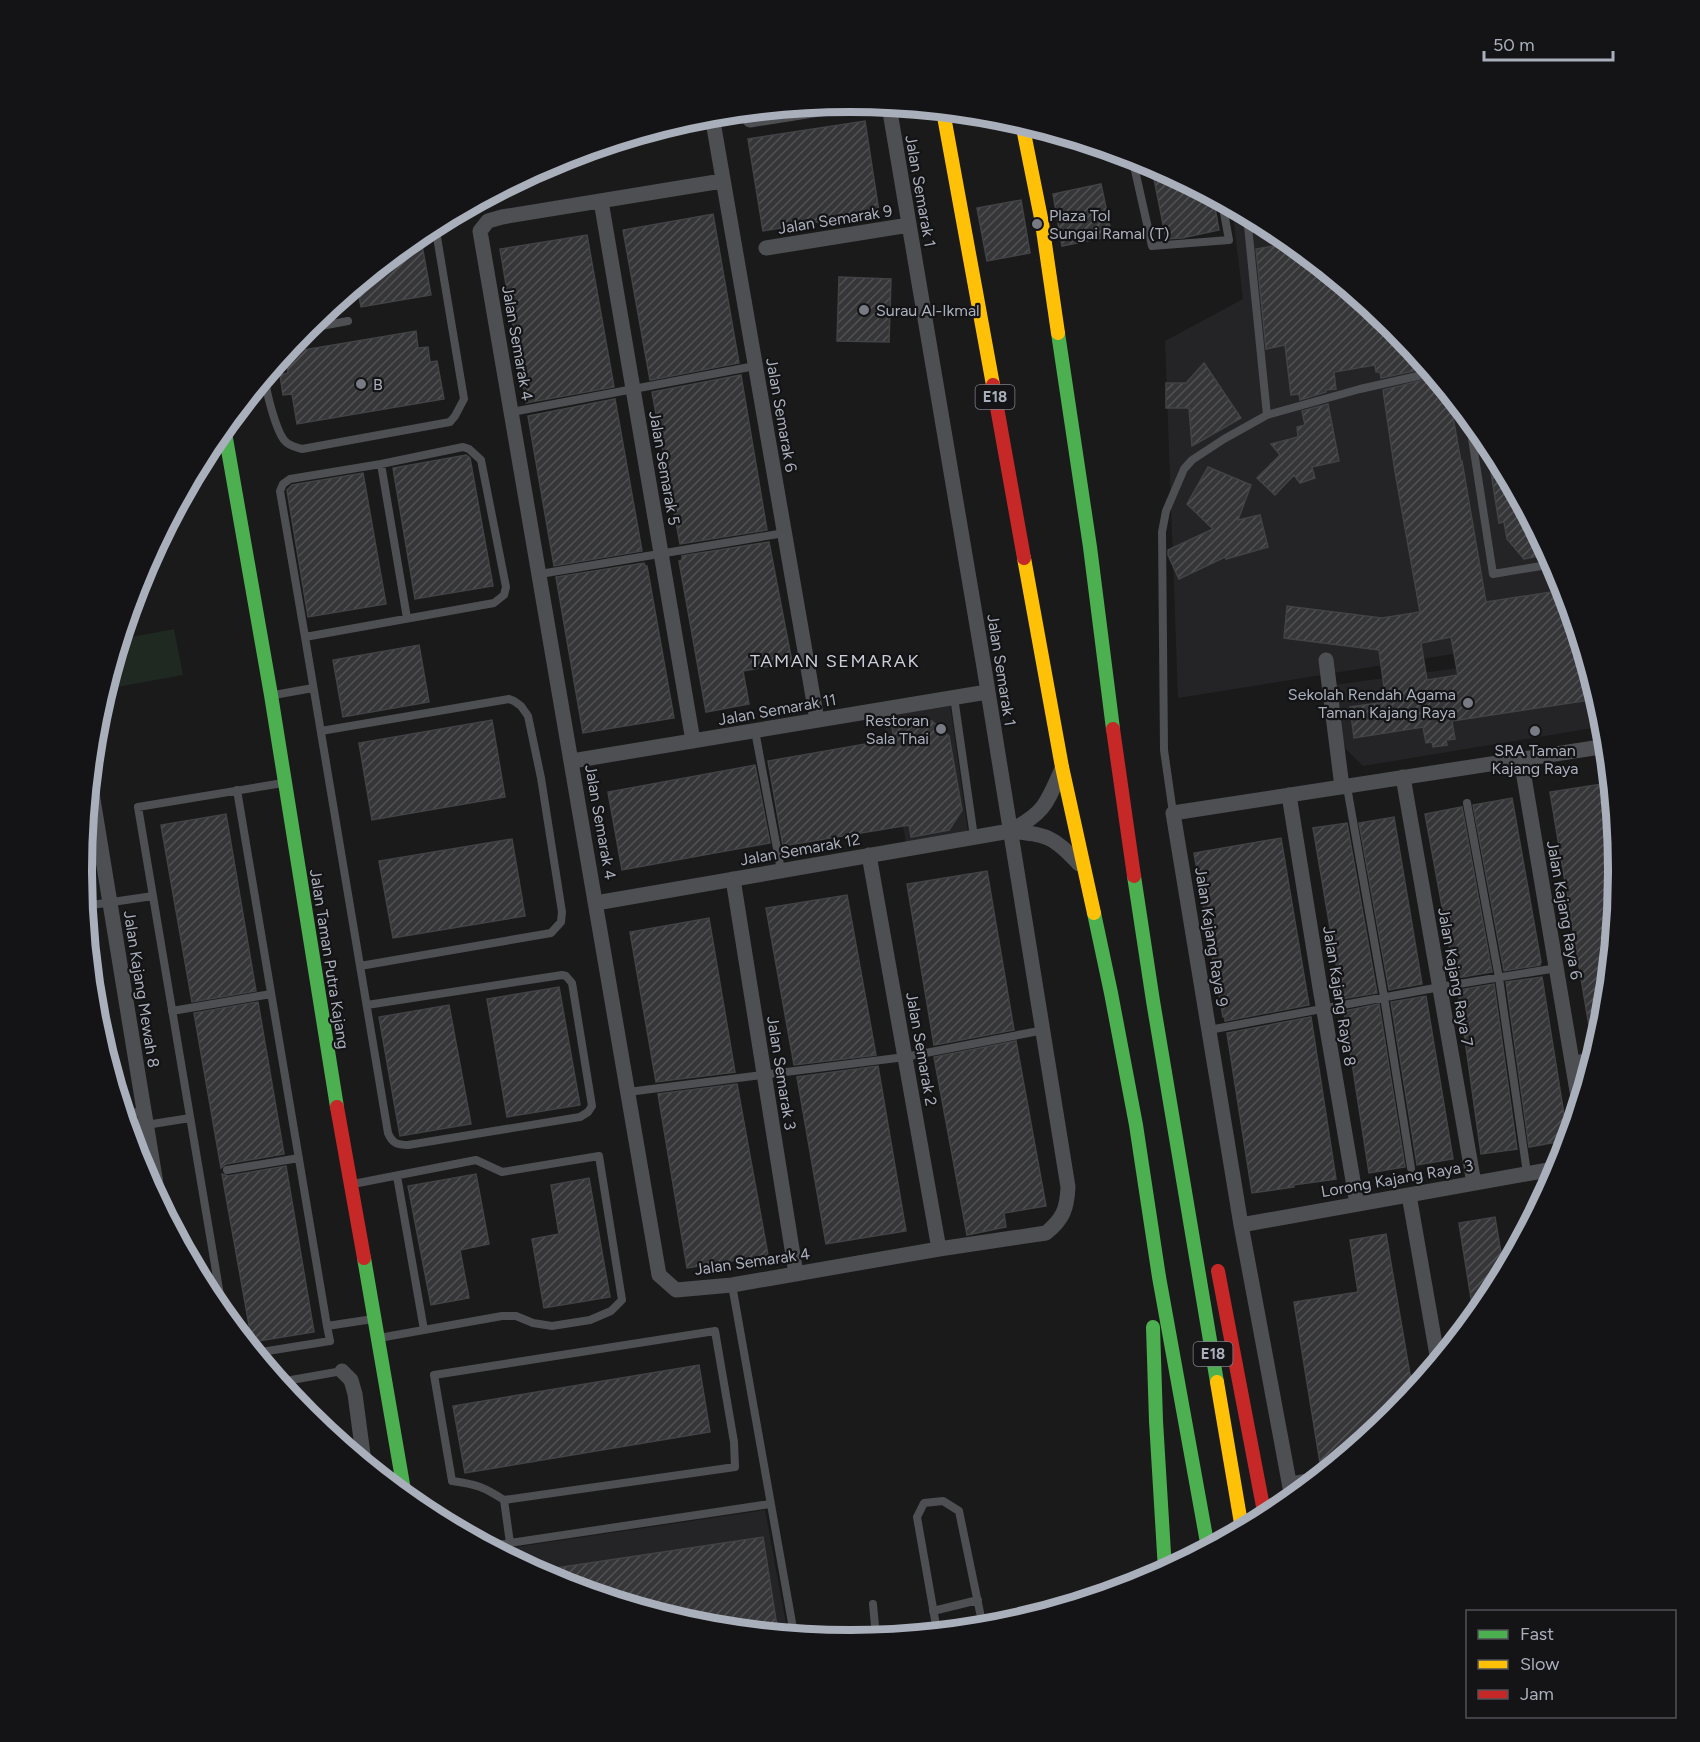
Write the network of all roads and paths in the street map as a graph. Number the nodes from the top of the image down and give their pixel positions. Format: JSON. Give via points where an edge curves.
{"nodes":[{"id":1,"x":890,"y":114,"type":"edge"},
{"id":2,"x":766,"y":117,"type":"edge"},
{"id":3,"x":944,"y":119,"type":"edge"},
{"id":4,"x":750,"y":120,"type":"dead end"},
{"id":5,"x":713,"y":125,"type":"edge"},
{"id":6,"x":1024,"y":133,"type":"edge"},
{"id":7,"x":1134,"y":168,"type":"edge"},
{"id":8,"x":722,"y":181,"type":"junction"},
{"id":9,"x":601,"y":201,"type":"junction"},
{"id":10,"x":1224,"y":211,"type":"edge"},
{"id":11,"x":909,"y":225,"type":"junction"},
{"id":12,"x":1248,"y":226,"type":"edge"},
{"id":13,"x":437,"y":235,"type":"edge"},
{"id":14,"x":766,"y":248,"type":"dead end"},
{"id":15,"x":348,"y":321,"type":"dead end"},
{"id":16,"x":324,"y":325,"type":"edge"},
{"id":17,"x":755,"y":366,"type":"junction"},
{"id":18,"x":1423,"y":375,"type":"edge"},
{"id":19,"x":266,"y":388,"type":"edge"},
{"id":20,"x":633,"y":389,"type":"junction"},
{"id":21,"x":512,"y":412,"type":"junction"},
{"id":22,"x":1268,"y":415,"type":"junction"},
{"id":23,"x":1472,"y":437,"type":"edge"},
{"id":24,"x":226,"y":440,"type":"edge"},
{"id":25,"x":381,"y":464,"type":"junction"},
{"id":26,"x":784,"y":533,"type":"junction"},
{"id":27,"x":661,"y":555,"type":"junction"},
{"id":28,"x":1544,"y":566,"type":"edge"},
{"id":29,"x":540,"y":574,"type":"junction"},
{"id":30,"x":407,"y":618,"type":"junction"},
{"id":31,"x":305,"y":637,"type":"junction"},
{"id":32,"x":1326,"y":660,"type":"dead end"},
{"id":33,"x":314,"y":688,"type":"junction"},
{"id":34,"x":987,"y":692,"type":"junction"},
{"id":35,"x":271,"y":695,"type":"junction"},
{"id":36,"x":954,"y":697,"type":"junction"},
{"id":37,"x":817,"y":720,"type":"junction"},
{"id":38,"x":321,"y":731,"type":"junction"},
{"id":39,"x":756,"y":731,"type":"junction"},
{"id":40,"x":693,"y":741,"type":"junction"},
{"id":41,"x":1598,"y":747,"type":"edge"},
{"id":42,"x":1521,"y":759,"type":"junction"},
{"id":43,"x":572,"y":761,"type":"junction"},
{"id":44,"x":1062,"y":766,"type":"junction"},
{"id":45,"x":1403,"y":777,"type":"junction"},
{"id":46,"x":284,"y":783,"type":"junction"},
{"id":47,"x":1345,"y":787,"type":"junction"},
{"id":48,"x":237,"y":790,"type":"junction"},
{"id":49,"x":1289,"y":795,"type":"junction"},
{"id":50,"x":1467,"y":803,"type":"dead end"},
{"id":51,"x":94,"y":808,"type":"edge"},
{"id":52,"x":1173,"y":813,"type":"junction"},
{"id":53,"x":1010,"y":831,"type":"junction"},
{"id":54,"x":974,"y":837,"type":"junction"},
{"id":55,"x":869,"y":855,"type":"junction"},
{"id":56,"x":781,"y":870,"type":"junction"},
{"id":57,"x":1085,"y":870,"type":"junction"},
{"id":58,"x":733,"y":879,"type":"junction"},
{"id":59,"x":153,"y":896,"type":"junction"},
{"id":60,"x":110,"y":903,"type":"junction"},
{"id":61,"x":596,"y":903,"type":"junction"},
{"id":62,"x":93,"y":905,"type":"edge"},
{"id":63,"x":360,"y":966,"type":"junction"},
{"id":64,"x":1557,"y":968,"type":"junction"},
{"id":65,"x":1499,"y":978,"type":"junction"},
{"id":66,"x":1440,"y":987,"type":"junction"},
{"id":67,"x":271,"y":994,"type":"junction"},
{"id":68,"x":1384,"y":998,"type":"junction"},
{"id":69,"x":367,"y":1005,"type":"junction"},
{"id":70,"x":1324,"y":1009,"type":"junction"},
{"id":71,"x":172,"y":1011,"type":"junction"},
{"id":72,"x":1044,"y":1030,"type":"junction"},
{"id":73,"x":1209,"y":1030,"type":"junction"},
{"id":74,"x":905,"y":1057,"type":"junction"},
{"id":75,"x":1585,"y":1058,"type":"edge"},
{"id":76,"x":1572,"y":1060,"type":"junction"},
{"id":77,"x":764,"y":1075,"type":"junction"},
{"id":78,"x":1577,"y":1088,"type":"edge"},
{"id":79,"x":628,"y":1092,"type":"junction"},
{"id":80,"x":133,"y":1118,"type":"edge"},
{"id":81,"x":190,"y":1118,"type":"junction"},
{"id":82,"x":146,"y":1123,"type":"junction"},
{"id":83,"x":137,"y":1129,"type":"edge"},
{"id":84,"x":299,"y":1158,"type":"junction"},
{"id":85,"x":1411,"y":1168,"type":"dead end"},
{"id":86,"x":226,"y":1170,"type":"dead end"},
{"id":87,"x":1547,"y":1170,"type":"edge"},
{"id":88,"x":154,"y":1172,"type":"edge"},
{"id":89,"x":1527,"y":1173,"type":"junction"},
{"id":90,"x":397,"y":1176,"type":"junction"},
{"id":91,"x":1184,"y":1179,"type":"junction"},
{"id":92,"x":1474,"y":1183,"type":"junction"},
{"id":93,"x":352,"y":1184,"type":"junction"},
{"id":94,"x":1409,"y":1195,"type":"junction"},
{"id":95,"x":1357,"y":1204,"type":"junction"},
{"id":96,"x":1149,"y":1218,"type":"junction"},
{"id":97,"x":1241,"y":1225,"type":"junction"},
{"id":98,"x":1046,"y":1233,"type":"joint"},
{"id":99,"x":1205,"y":1234,"type":"dead end"},
{"id":100,"x":939,"y":1250,"type":"junction"},
{"id":101,"x":1213,"y":1255,"type":"dead end"},
{"id":102,"x":796,"y":1274,"type":"junction"},
{"id":103,"x":732,"y":1285,"type":"junction"},
{"id":104,"x":220,"y":1293,"type":"edge"},
{"id":105,"x":375,"y":1318,"type":"junction"},
{"id":106,"x":327,"y":1326,"type":"junction"},
{"id":107,"x":424,"y":1330,"type":"junction"},
{"id":108,"x":378,"y":1338,"type":"junction"},
{"id":109,"x":1436,"y":1351,"type":"edge"},
{"id":110,"x":264,"y":1352,"type":"edge"},
{"id":111,"x":342,"y":1371,"type":"joint"},
{"id":112,"x":289,"y":1380,"type":"edge"},
{"id":113,"x":363,"y":1452,"type":"edge"},
{"id":114,"x":1305,"y":1478,"type":"edge"},
{"id":115,"x":1288,"y":1481,"type":"junction"},
{"id":116,"x":403,"y":1484,"type":"edge"},
{"id":117,"x":1290,"y":1489,"type":"edge"},
{"id":118,"x":504,"y":1500,"type":"junction"},
{"id":119,"x":770,"y":1504,"type":"junction"},
{"id":120,"x":1263,"y":1507,"type":"edge"},
{"id":121,"x":1241,"y":1521,"type":"edge"},
{"id":122,"x":1207,"y":1540,"type":"edge"},
{"id":123,"x":510,"y":1543,"type":"junction"},
{"id":124,"x":502,"y":1544,"type":"edge"},
{"id":125,"x":1165,"y":1560,"type":"edge"},
{"id":126,"x":978,"y":1600,"type":"junction"},
{"id":127,"x":873,"y":1604,"type":"dead end"},
{"id":128,"x":933,"y":1611,"type":"junction"},
{"id":129,"x":981,"y":1618,"type":"edge"},
{"id":130,"x":936,"y":1624,"type":"edge"},
{"id":131,"x":793,"y":1627,"type":"edge"},
{"id":132,"x":875,"y":1629,"type":"edge"}],
"edges":[{"from":1,"to":11,"type":"street","name":"Jalan Semarak 1"},
{"from":2,"to":4,"type":"street"},
{"from":3,"to":44,"type":"main road","number":"E18"},
{"from":5,"to":8,"type":"street","name":"Jalan Semarak 6"},
{"from":6,"to":91,"type":"main road","number":"E18","via":[[1044,235],[1126,824]]},
{"from":7,"to":10,"type":"lane","via":[[1152,246],[1229,240]]},
{"from":8,"to":9,"type":"street","name":"Jalan Semarak 4"},
{"from":8,"to":17,"type":"street","name":"Jalan Semarak 6"},
{"from":9,"to":20,"type":"street","name":"Jalan Semarak 5"},
{"from":9,"to":21,"type":"street","name":"Jalan Semarak 4","via":[[488,221],[480,231]]},
{"from":11,"to":14,"type":"street","name":"Jalan Semarak 9"},
{"from":11,"to":34,"type":"street","name":"Jalan Semarak 1"},
{"from":12,"to":22,"type":"lane"},
{"from":13,"to":19,"type":"lane","via":[[464,399],[450,422],[302,449],[283,440]]},
{"from":15,"to":16,"type":"lane"},
{"from":17,"to":20,"type":"lane"},
{"from":17,"to":26,"type":"street","name":"Jalan Semarak 6"},
{"from":18,"to":22,"type":"lane"},
{"from":20,"to":21,"type":"lane"},
{"from":20,"to":27,"type":"street","name":"Jalan Semarak 5"},
{"from":21,"to":29,"type":"street","name":"Jalan Semarak 4"},
{"from":22,"to":52,"type":"lane","via":[[1192,460],[1184,469],[1166,511],[1162,532],[1164,739]]},
{"from":23,"to":28,"type":"lane","via":[[1493,574]]},
{"from":24,"to":35,"type":"main road","name":"Jalan Taman Putra Kajang"},
{"from":25,"to":30,"type":"lane"},
{"from":25,"to":30,"type":"lane","via":[[463,447],[475,453],[482,460],[506,587],[504,595],[494,603]]},
{"from":25,"to":31,"type":"lane","via":[[290,479],[283,484],[280,491]]},
{"from":26,"to":27,"type":"lane"},
{"from":26,"to":37,"type":"street","name":"Jalan Semarak 6"},
{"from":27,"to":29,"type":"lane"},
{"from":27,"to":40,"type":"street","name":"Jalan Semarak 5"},
{"from":29,"to":43,"type":"street","name":"Jalan Semarak 4"},
{"from":30,"to":31,"type":"lane"},
{"from":31,"to":33,"type":"lane"},
{"from":32,"to":47,"type":"street"},
{"from":33,"to":35,"type":"lane"},
{"from":33,"to":38,"type":"lane"},
{"from":34,"to":36,"type":"street","name":"Jalan Semarak 11"},
{"from":34,"to":53,"type":"street","name":"Jalan Semarak 1"},
{"from":35,"to":46,"type":"main road","name":"Jalan Taman Putra Kajang"},
{"from":36,"to":37,"type":"street","name":"Jalan Semarak 11"},
{"from":36,"to":54,"type":"lane"},
{"from":37,"to":39,"type":"street","name":"Jalan Semarak 11"},
{"from":38,"to":63,"type":"lane"},
{"from":38,"to":63,"type":"lane","via":[[509,699],[528,716],[541,778],[562,912],[561,922],[551,933]]},
{"from":39,"to":40,"type":"street","name":"Jalan Semarak 11"},
{"from":39,"to":56,"type":"lane"},
{"from":40,"to":43,"type":"street","name":"Jalan Semarak 11"},
{"from":41,"to":42,"type":"street"},
{"from":42,"to":45,"type":"street"},
{"from":42,"to":64,"type":"street","name":"Jalan Kajang Raya 6"},
{"from":43,"to":61,"type":"street","name":"Jalan Semarak 4"},
{"from":44,"to":53,"type":"street","name":"Jalan Semarak 12","via":[[1049,800],[1034,817]]},
{"from":44,"to":57,"type":"main road","number":"E18"},
{"from":45,"to":47,"type":"street"},
{"from":45,"to":66,"type":"street","name":"Jalan Kajang Raya 7"},
{"from":46,"to":48,"type":"lane"},
{"from":46,"to":93,"type":"main road","name":"Jalan Taman Putra Kajang"},
{"from":47,"to":49,"type":"street"},
{"from":47,"to":68,"type":"lane"},
{"from":48,"to":59,"type":"lane","via":[[138,807]]},
{"from":48,"to":67,"type":"lane"},
{"from":49,"to":52,"type":"street"},
{"from":49,"to":70,"type":"street","name":"Jalan Kajang Raya 8"},
{"from":50,"to":65,"type":"lane"},
{"from":51,"to":60,"type":"street","name":"Jalan Kajang Mewah 8"},
{"from":52,"to":73,"type":"street","name":"Jalan Kajang Raya 9"},
{"from":53,"to":54,"type":"street","name":"Jalan Semarak 12"},
{"from":53,"to":57,"type":"street","name":"Jalan Semarak 12","via":[[1052,838]]},
{"from":53,"to":72,"type":"street","name":"Jalan Semarak 1"},
{"from":54,"to":55,"type":"street","name":"Jalan Semarak 12"},
{"from":55,"to":56,"type":"street","name":"Jalan Semarak 12"},
{"from":55,"to":74,"type":"street","name":"Jalan Semarak 2"},
{"from":56,"to":58,"type":"street","name":"Jalan Semarak 12"},
{"from":57,"to":96,"type":"main road","number":"E18","via":[[1136,1125]]},
{"from":58,"to":61,"type":"street","name":"Jalan Semarak 12"},
{"from":58,"to":77,"type":"street","name":"Jalan Semarak 3"},
{"from":59,"to":60,"type":"lane"},
{"from":59,"to":71,"type":"lane"},
{"from":60,"to":62,"type":"lane"},
{"from":60,"to":82,"type":"street","name":"Jalan Kajang Mewah 8"},
{"from":61,"to":79,"type":"street","name":"Jalan Semarak 4"},
{"from":63,"to":69,"type":"lane"},
{"from":64,"to":65,"type":"lane"},
{"from":64,"to":76,"type":"street","name":"Jalan Kajang Raya 6"},
{"from":65,"to":66,"type":"lane"},
{"from":65,"to":89,"type":"lane"},
{"from":66,"to":68,"type":"lane"},
{"from":66,"to":92,"type":"street","name":"Jalan Kajang Raya 7"},
{"from":67,"to":71,"type":"lane"},
{"from":67,"to":84,"type":"lane"},
{"from":68,"to":70,"type":"lane"},
{"from":68,"to":85,"type":"lane"},
{"from":69,"to":69,"type":"lane","via":[[388,1133],[398,1145],[580,1117],[592,1106],[572,983],[566,976]]},
{"from":70,"to":73,"type":"lane"},
{"from":70,"to":95,"type":"street","name":"Jalan Kajang Raya 8"},
{"from":71,"to":81,"type":"lane"},
{"from":72,"to":74,"type":"lane"},
{"from":72,"to":98,"type":"street","name":"Jalan Semarak 1","via":[[1068,1187],[1067,1205],[1058,1223]]},
{"from":73,"to":97,"type":"street","name":"Jalan Kajang Raya 9"},
{"from":74,"to":77,"type":"lane"},
{"from":74,"to":100,"type":"street","name":"Jalan Semarak 2"},
{"from":75,"to":76,"type":"lane"},
{"from":76,"to":78,"type":"street","name":"Jalan Kajang Raya 6"},
{"from":77,"to":79,"type":"lane"},
{"from":77,"to":102,"type":"street","name":"Jalan Semarak 3"},
{"from":79,"to":103,"type":"street","name":"Jalan Semarak 4","via":[[659,1275],[676,1290]]},
{"from":80,"to":82,"type":"lane"},
{"from":81,"to":82,"type":"lane"},
{"from":81,"to":104,"type":"lane"},
{"from":82,"to":83,"type":"lane"},
{"from":82,"to":88,"type":"street","name":"Jalan Kajang Mewah 8"},
{"from":84,"to":86,"type":"lane"},
{"from":84,"to":106,"type":"lane"},
{"from":87,"to":89,"type":"street","name":"Lorong Kajang Raya 3"},
{"from":89,"to":92,"type":"street","name":"Lorong Kajang Raya 3"},
{"from":90,"to":93,"type":"lane"},
{"from":90,"to":107,"type":"lane"},
{"from":90,"to":107,"type":"lane","via":[[476,1160],[502,1172],[598,1156],[622,1300],[611,1311],[590,1320],[552,1326],[501,1316]]},
{"from":91,"to":99,"type":"main road"},
{"from":91,"to":121,"type":"main road","number":"E18"},
{"from":92,"to":94,"type":"street","name":"Lorong Kajang Raya 3"},
{"from":93,"to":105,"type":"main road","name":"Jalan Taman Putra Kajang"},
{"from":94,"to":95,"type":"street","name":"Lorong Kajang Raya 3"},
{"from":94,"to":109,"type":"street"},
{"from":95,"to":97,"type":"street","name":"Lorong Kajang Raya 3"},
{"from":96,"to":122,"type":"main road","number":"E18"},
{"from":96,"to":125,"type":"main road"},
{"from":97,"to":115,"type":"street","name":"Jalan Kajang Raya 9"},
{"from":98,"to":100,"type":"street","name":"Jalan Semarak 4"},
{"from":100,"to":102,"type":"street","name":"Jalan Semarak 4"},
{"from":101,"to":120,"type":"main road"},
{"from":102,"to":103,"type":"street","name":"Jalan Semarak 4"},
{"from":103,"to":119,"type":"lane"},
{"from":105,"to":106,"type":"lane"},
{"from":105,"to":108,"type":"main road","name":"Jalan Taman Putra Kajang"},
{"from":106,"to":110,"type":"lane","via":[[330,1341]]},
{"from":107,"to":108,"type":"lane"},
{"from":108,"to":116,"type":"main road","name":"Jalan Taman Putra Kajang"},
{"from":111,"to":112,"type":"lane"},
{"from":111,"to":113,"type":"street","via":[[351,1380],[355,1394]]},
{"from":114,"to":115,"type":"lane"},
{"from":115,"to":117,"type":"street","name":"Jalan Kajang Raya 9"},
{"from":118,"to":118,"type":"lane","via":[[735,1467],[715,1331],[435,1375],[452,1481],[487,1488]]},
{"from":118,"to":123,"type":"lane"},
{"from":119,"to":123,"type":"lane"},
{"from":119,"to":131,"type":"lane"},
{"from":123,"to":124,"type":"lane"},
{"from":126,"to":128,"type":"lane"},
{"from":126,"to":128,"type":"lane","via":[[959,1511],[943,1501],[924,1503],[917,1518]]},
{"from":126,"to":129,"type":"lane"},
{"from":127,"to":132,"type":"lane"},
{"from":128,"to":130,"type":"lane"}]}
